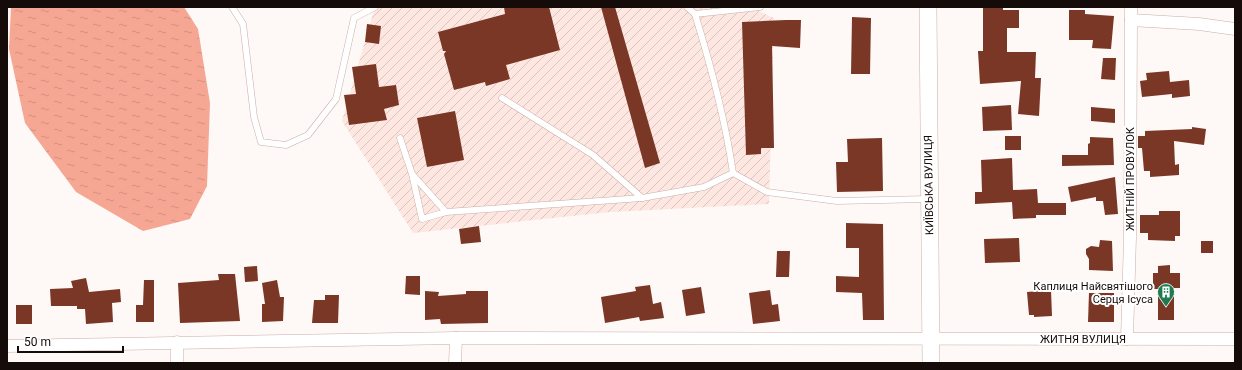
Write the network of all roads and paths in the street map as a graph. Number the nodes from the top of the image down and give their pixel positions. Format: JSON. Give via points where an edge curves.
{"nodes":[{"id":1,"x":232,"y":7,"type":"edge"},
{"id":2,"x":375,"y":7,"type":"edge"},
{"id":3,"x":687,"y":7,"type":"edge"},
{"id":4,"x":760,"y":7,"type":"edge"},
{"id":5,"x":928,"y":7,"type":"edge"},
{"id":6,"x":1131,"y":7,"type":"edge"},
{"id":7,"x":695,"y":14,"type":"junction"},
{"id":8,"x":1130,"y":20,"type":"junction"},
{"id":9,"x":1235,"y":29,"type":"edge"},
{"id":10,"x":502,"y":98,"type":"dead end"},
{"id":11,"x":400,"y":138,"type":"dead end"},
{"id":12,"x":733,"y":173,"type":"junction"},
{"id":13,"x":412,"y":174,"type":"junction"},
{"id":14,"x":642,"y":198,"type":"junction"},
{"id":15,"x":930,"y":199,"type":"junction"},
{"id":16,"x":446,"y":212,"type":"junction"},
{"id":17,"x":456,"y":338,"type":"junction"},
{"id":18,"x":931,"y":338,"type":"junction"},
{"id":19,"x":1126,"y":339,"type":"junction"},
{"id":20,"x":1235,"y":339,"type":"edge"},
{"id":21,"x":177,"y":342,"type":"junction"},
{"id":22,"x":7,"y":346,"type":"edge"},
{"id":23,"x":177,"y":363,"type":"edge"},
{"id":24,"x":455,"y":363,"type":"edge"},
{"id":25,"x":931,"y":363,"type":"edge"}],
"edges":[{"from":1,"to":2,"type":"lane","via":[[243,24],[254,117],[261,142],[286,145],[308,135],[336,99],[354,18]]},
{"from":3,"to":7,"type":"lane"},
{"from":4,"to":7,"type":"lane"},
{"from":5,"to":15,"type":"street","name":"КИЇВСЬКА ВУЛИЦЯ"},
{"from":6,"to":8,"type":"street","name":"ЖИТНІЙ ПРОВУЛОК"},
{"from":7,"to":12,"type":"lane","via":[[725,126]]},
{"from":8,"to":9,"type":"street"},
{"from":8,"to":19,"type":"street","name":"ЖИТНІЙ ПРОВУЛОК","via":[[1130,237]]},
{"from":10,"to":14,"type":"lane","via":[[593,154]]},
{"from":11,"to":13,"type":"lane"},
{"from":12,"to":14,"type":"lane","via":[[704,187]]},
{"from":12,"to":15,"type":"lane","via":[[767,192],[837,201]]},
{"from":13,"to":16,"type":"lane"},
{"from":13,"to":16,"type":"lane","via":[[422,219]]},
{"from":14,"to":16,"type":"lane"},
{"from":15,"to":18,"type":"street","name":"КИЇВСЬКА ВУЛИЦЯ"},
{"from":17,"to":18,"type":"street","name":"ЖИТНЯ ВУЛИЦЯ"},
{"from":17,"to":21,"type":"street","name":"ЖИТНЯ ВУЛИЦЯ"},
{"from":17,"to":24,"type":"street"},
{"from":18,"to":19,"type":"street","name":"ЖИТНЯ ВУЛИЦЯ"},
{"from":18,"to":25,"type":"street","name":"КИЇВСЬКА ВУЛИЦЯ"},
{"from":19,"to":20,"type":"street","name":"ЖИТНЯ ВУЛИЦЯ"},
{"from":21,"to":22,"type":"street","name":"ЖИТНЯ ВУЛИЦЯ"},
{"from":21,"to":23,"type":"street"}]}
